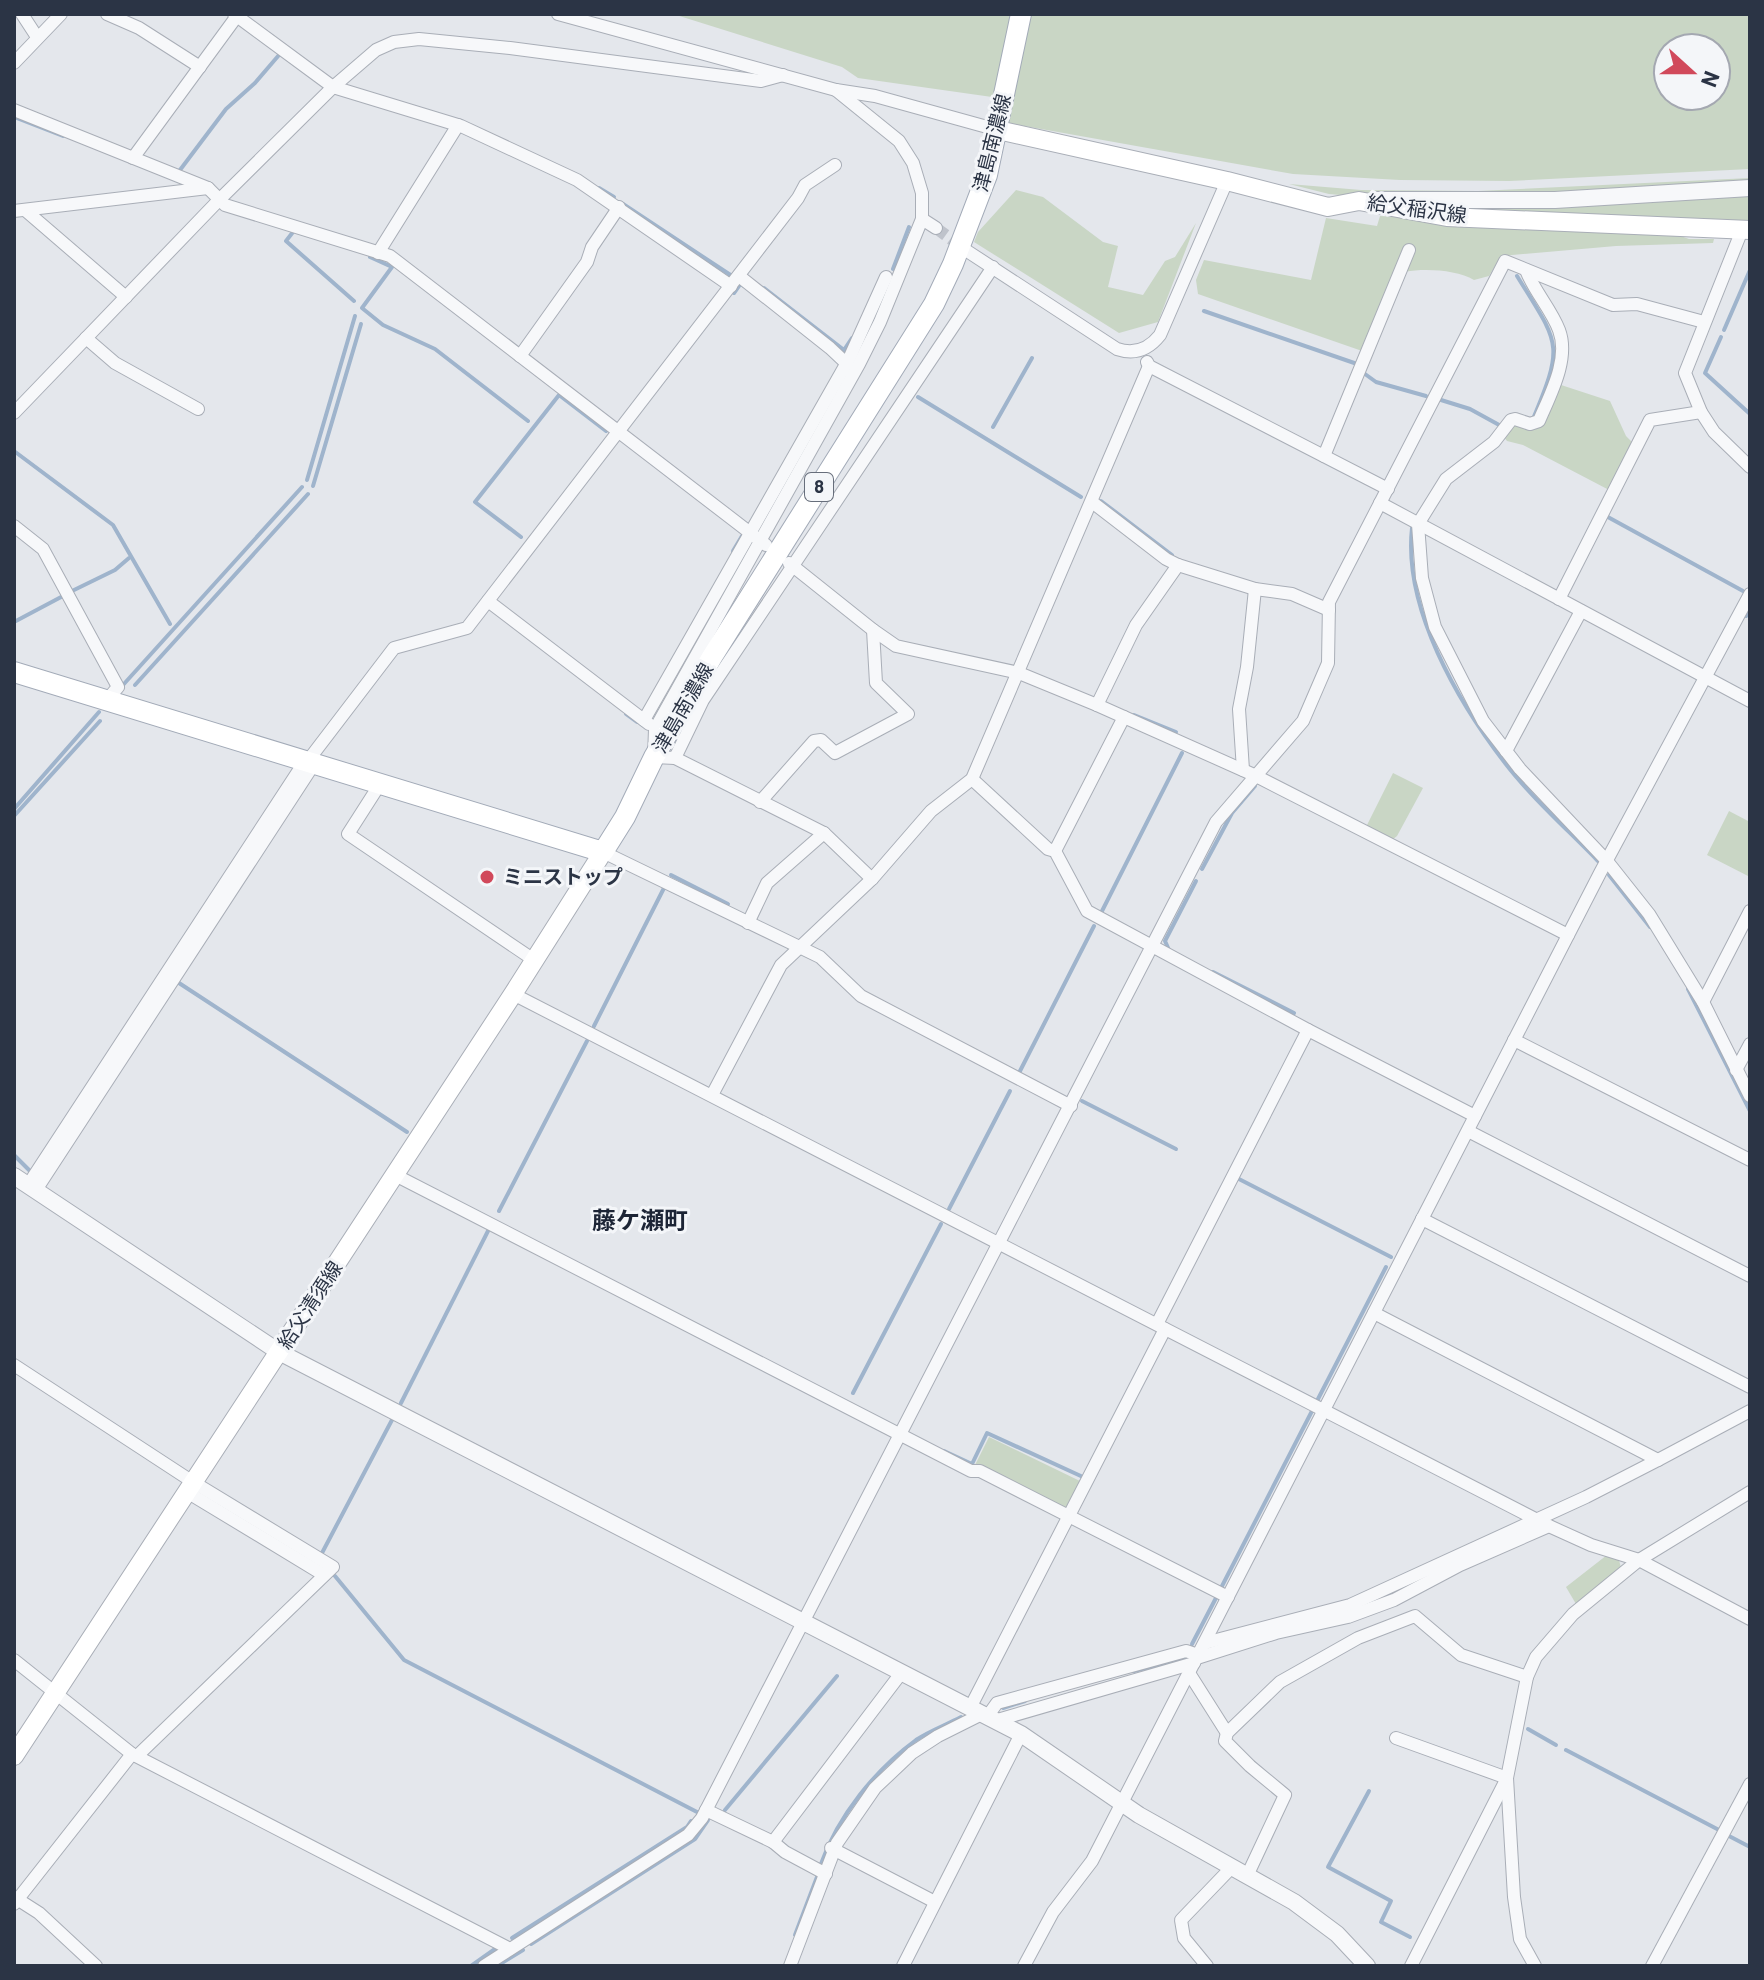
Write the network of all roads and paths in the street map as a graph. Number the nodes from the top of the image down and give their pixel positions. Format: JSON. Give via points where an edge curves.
{"nodes":[{"id":1,"x":22,"y":14,"type":"edge"},
{"id":2,"x":61,"y":14,"type":"edge"},
{"id":3,"x":107,"y":14,"type":"edge"},
{"id":4,"x":558,"y":14,"type":"edge"},
{"id":5,"x":1021,"y":14,"type":"edge"},
{"id":6,"x":236,"y":15,"type":"edge"},
{"id":7,"x":37,"y":37,"type":"junction"},
{"id":8,"x":14,"y":63,"type":"edge"},
{"id":9,"x":200,"y":67,"type":"junction"},
{"id":10,"x":783,"y":75,"type":"junction"},
{"id":11,"x":333,"y":87,"type":"junction"},
{"id":12,"x":836,"y":90,"type":"junction"},
{"id":13,"x":14,"y":110,"type":"edge"},
{"id":14,"x":458,"y":125,"type":"junction"},
{"id":15,"x":998,"y":130,"type":"junction"},
{"id":16,"x":133,"y":158,"type":"junction"},
{"id":17,"x":835,"y":165,"type":"dead end"},
{"id":18,"x":1227,"y":181,"type":"junction"},
{"id":19,"x":208,"y":188,"type":"junction"},
{"id":20,"x":1750,"y":188,"type":"edge"},
{"id":21,"x":218,"y":201,"type":"junction"},
{"id":22,"x":1359,"y":201,"type":"junction"},
{"id":23,"x":619,"y":207,"type":"junction"},
{"id":24,"x":20,"y":210,"type":"edge"},
{"id":25,"x":922,"y":219,"type":"junction"},
{"id":26,"x":936,"y":228,"type":"tunnel mouth"},
{"id":27,"x":1746,"y":230,"type":"edge"},
{"id":28,"x":1409,"y":250,"type":"dead end"},
{"id":29,"x":967,"y":251,"type":"tunnel mouth"},
{"id":30,"x":378,"y":253,"type":"junction"},
{"id":31,"x":993,"y":267,"type":"junction"},
{"id":32,"x":1526,"y":270,"type":"junction"},
{"id":33,"x":886,"y":277,"type":"dead end"},
{"id":34,"x":735,"y":281,"type":"junction"},
{"id":35,"x":126,"y":297,"type":"junction"},
{"id":36,"x":1704,"y":322,"type":"junction"},
{"id":37,"x":86,"y":338,"type":"junction"},
{"id":38,"x":1141,"y":350,"type":"junction"},
{"id":39,"x":520,"y":356,"type":"junction"},
{"id":40,"x":851,"y":362,"type":"junction"},
{"id":41,"x":1149,"y":366,"type":"junction"},
{"id":42,"x":198,"y":409,"type":"dead end"},
{"id":43,"x":1701,"y":412,"type":"junction"},
{"id":44,"x":14,"y":413,"type":"edge"},
{"id":45,"x":618,"y":433,"type":"junction"},
{"id":46,"x":1324,"y":456,"type":"junction"},
{"id":47,"x":1750,"y":467,"type":"edge"},
{"id":48,"x":1388,"y":489,"type":"junction"},
{"id":49,"x":1092,"y":502,"type":"junction"},
{"id":50,"x":1380,"y":503,"type":"junction"},
{"id":51,"x":1418,"y":524,"type":"junction"},
{"id":52,"x":14,"y":526,"type":"edge"},
{"id":53,"x":749,"y":533,"type":"junction"},
{"id":54,"x":763,"y":544,"type":"junction"},
{"id":55,"x":790,"y":563,"type":"junction"},
{"id":56,"x":1178,"y":565,"type":"junction"},
{"id":57,"x":1255,"y":589,"type":"junction"},
{"id":58,"x":1750,"y":594,"type":"edge"},
{"id":59,"x":1559,"y":599,"type":"junction"},
{"id":60,"x":488,"y":601,"type":"junction"},
{"id":61,"x":1329,"y":610,"type":"junction"},
{"id":62,"x":1581,"y":611,"type":"junction"},
{"id":63,"x":873,"y":630,"type":"junction"},
{"id":64,"x":14,"y":672,"type":"edge"},
{"id":65,"x":1019,"y":673,"type":"junction"},
{"id":66,"x":1705,"y":677,"type":"junction"},
{"id":67,"x":107,"y":700,"type":"junction"},
{"id":68,"x":1750,"y":701,"type":"edge"},
{"id":69,"x":1097,"y":705,"type":"junction"},
{"id":70,"x":1124,"y":717,"type":"junction"},
{"id":71,"x":650,"y":724,"type":"junction"},
{"id":72,"x":1506,"y":751,"type":"junction"},
{"id":73,"x":654,"y":757,"type":"junction"},
{"id":74,"x":675,"y":758,"type":"junction"},
{"id":75,"x":309,"y":762,"type":"junction"},
{"id":76,"x":1249,"y":773,"type":"junction"},
{"id":77,"x":972,"y":779,"type":"junction"},
{"id":78,"x":380,"y":784,"type":"junction"},
{"id":79,"x":760,"y":802,"type":"junction"},
{"id":80,"x":824,"y":833,"type":"junction"},
{"id":81,"x":1055,"y":851,"type":"junction"},
{"id":82,"x":603,"y":852,"type":"junction"},
{"id":83,"x":1607,"y":861,"type":"junction"},
{"id":84,"x":872,"y":879,"type":"junction"},
{"id":85,"x":1750,"y":911,"type":"edge"},
{"id":86,"x":748,"y":923,"type":"junction"},
{"id":87,"x":1568,"y":935,"type":"junction"},
{"id":88,"x":800,"y":947,"type":"junction"},
{"id":89,"x":1152,"y":947,"type":"junction"},
{"id":90,"x":534,"y":960,"type":"junction"},
{"id":91,"x":513,"y":994,"type":"junction"},
{"id":92,"x":1703,"y":1002,"type":"junction"},
{"id":93,"x":1308,"y":1030,"type":"junction"},
{"id":94,"x":1514,"y":1040,"type":"junction"},
{"id":95,"x":1750,"y":1044,"type":"edge"},
{"id":96,"x":1736,"y":1070,"type":"junction"},
{"id":97,"x":712,"y":1095,"type":"junction"},
{"id":98,"x":1750,"y":1096,"type":"edge"},
{"id":99,"x":1071,"y":1106,"type":"junction"},
{"id":100,"x":1475,"y":1116,"type":"junction"},
{"id":101,"x":1468,"y":1131,"type":"junction"},
{"id":102,"x":1750,"y":1160,"type":"edge"},
{"id":103,"x":395,"y":1175,"type":"junction"},
{"id":104,"x":26,"y":1184,"type":"edge"},
{"id":105,"x":1422,"y":1219,"type":"junction"},
{"id":106,"x":1000,"y":1243,"type":"junction"},
{"id":107,"x":1750,"y":1276,"type":"edge"},
{"id":108,"x":1374,"y":1313,"type":"junction"},
{"id":109,"x":1161,"y":1326,"type":"junction"},
{"id":110,"x":279,"y":1352,"type":"junction"},
{"id":111,"x":14,"y":1365,"type":"edge"},
{"id":112,"x":1750,"y":1387,"type":"edge"},
{"id":113,"x":1324,"y":1411,"type":"junction"},
{"id":114,"x":1750,"y":1411,"type":"edge"},
{"id":115,"x":901,"y":1435,"type":"junction"},
{"id":116,"x":1658,"y":1460,"type":"junction"},
{"id":117,"x":190,"y":1487,"type":"junction"},
{"id":118,"x":1750,"y":1492,"type":"edge"},
{"id":119,"x":1068,"y":1517,"type":"junction"},
{"id":120,"x":1536,"y":1519,"type":"junction"},
{"id":121,"x":1549,"y":1526,"type":"junction"},
{"id":122,"x":1639,"y":1560,"type":"junction"},
{"id":123,"x":1228,"y":1597,"type":"junction"},
{"id":124,"x":1394,"y":1600,"type":"junction"},
{"id":125,"x":1415,"y":1616,"type":"junction"},
{"id":126,"x":1750,"y":1619,"type":"edge"},
{"id":127,"x":804,"y":1621,"type":"junction"},
{"id":128,"x":1197,"y":1658,"type":"junction"},
{"id":129,"x":14,"y":1660,"type":"edge"},
{"id":130,"x":902,"y":1672,"type":"junction"},
{"id":131,"x":1527,"y":1677,"type":"junction"},
{"id":132,"x":55,"y":1692,"type":"junction"},
{"id":133,"x":984,"y":1715,"type":"junction"},
{"id":134,"x":1227,"y":1733,"type":"junction"},
{"id":135,"x":1021,"y":1734,"type":"junction"},
{"id":136,"x":1396,"y":1738,"type":"dead end"},
{"id":137,"x":134,"y":1755,"type":"junction"},
{"id":138,"x":14,"y":1756,"type":"edge"},
{"id":139,"x":1507,"y":1778,"type":"junction"},
{"id":140,"x":1750,"y":1784,"type":"edge"},
{"id":141,"x":1122,"y":1804,"type":"junction"},
{"id":142,"x":706,"y":1810,"type":"junction"},
{"id":143,"x":773,"y":1842,"type":"junction"},
{"id":144,"x":833,"y":1849,"type":"junction"},
{"id":145,"x":1231,"y":1868,"type":"junction"},
{"id":146,"x":826,"y":1874,"type":"junction"},
{"id":147,"x":1247,"y":1876,"type":"junction"},
{"id":148,"x":15,"y":1900,"type":"edge"},
{"id":149,"x":935,"y":1902,"type":"junction"},
{"id":150,"x":510,"y":1949,"type":"junction"},
{"id":151,"x":96,"y":1966,"type":"edge"},
{"id":152,"x":484,"y":1966,"type":"edge"},
{"id":153,"x":790,"y":1966,"type":"edge"},
{"id":154,"x":903,"y":1966,"type":"edge"},
{"id":155,"x":1024,"y":1966,"type":"edge"},
{"id":156,"x":1207,"y":1966,"type":"edge"},
{"id":157,"x":1367,"y":1966,"type":"edge"},
{"id":158,"x":1411,"y":1966,"type":"edge"},
{"id":159,"x":1535,"y":1966,"type":"edge"},
{"id":160,"x":1652,"y":1966,"type":"edge"}],
"edges":[{"from":1,"to":7,"type":"street"},
{"from":2,"to":7,"type":"street"},
{"from":3,"to":9,"type":"street"},
{"from":4,"to":10,"type":"street"},
{"from":5,"to":15,"type":"main road","name":"津島南濃線","number":"8"},
{"from":6,"to":9,"type":"street"},
{"from":6,"to":11,"type":"street"},
{"from":7,"to":8,"type":"street"},
{"from":9,"to":16,"type":"street"},
{"from":10,"to":11,"type":"street","via":[[761,81],[419,39],[376,50]]},
{"from":10,"to":12,"type":"street"},
{"from":11,"to":14,"type":"street"},
{"from":11,"to":21,"type":"street"},
{"from":12,"to":15,"type":"street"},
{"from":12,"to":25,"type":"street","via":[[899,141],[922,193]]},
{"from":13,"to":16,"type":"street"},
{"from":14,"to":23,"type":"street","via":[[577,180]]},
{"from":14,"to":30,"type":"street"},
{"from":15,"to":18,"type":"main road","name":"給父稲沢線"},
{"from":15,"to":73,"type":"main road","name":"津島南濃線","number":"8","via":[[987,175],[934,304]]},
{"from":16,"to":19,"type":"street"},
{"from":17,"to":34,"type":"street","via":[[805,185]]},
{"from":18,"to":22,"type":"main road","name":"給父稲沢線","via":[[1328,207]]},
{"from":18,"to":38,"type":"street","via":[[1160,335]]},
{"from":19,"to":21,"type":"street"},
{"from":19,"to":24,"type":"street"},
{"from":20,"to":22,"type":"street","via":[[1555,200]]},
{"from":21,"to":30,"type":"street"},
{"from":21,"to":35,"type":"street"},
{"from":22,"to":27,"type":"main road","name":"給父稲沢線","via":[[1447,217]]},
{"from":23,"to":34,"type":"street"},
{"from":23,"to":39,"type":"street"},
{"from":24,"to":35,"type":"street"},
{"from":25,"to":26,"type":"street"},
{"from":25,"to":40,"type":"street","via":[[880,322]]},
{"from":27,"to":36,"type":"street"},
{"from":28,"to":46,"type":"street"},
{"from":29,"to":31,"type":"street"},
{"from":30,"to":39,"type":"street","via":[[390,256]]},
{"from":31,"to":38,"type":"street","via":[[1117,349]]},
{"from":31,"to":55,"type":"street"},
{"from":32,"to":36,"type":"street","via":[[1613,305],[1637,304]]},
{"from":32,"to":48,"type":"street","via":[[1505,261]]},
{"from":32,"to":51,"type":"street","via":[[1559,329],[1556,381],[1539,421],[1511,420],[1494,442],[1446,479]]},
{"from":33,"to":40,"type":"street"},
{"from":34,"to":40,"type":"street"},
{"from":34,"to":45,"type":"street"},
{"from":35,"to":37,"type":"street"},
{"from":36,"to":43,"type":"street","via":[[1685,367]]},
{"from":37,"to":42,"type":"street","via":[[115,363]]},
{"from":37,"to":44,"type":"street"},
{"from":38,"to":41,"type":"street"},
{"from":39,"to":45,"type":"street"},
{"from":40,"to":53,"type":"street"},
{"from":40,"to":54,"type":"street"},
{"from":41,"to":46,"type":"street"},
{"from":41,"to":49,"type":"street"},
{"from":43,"to":47,"type":"street"},
{"from":43,"to":59,"type":"street","via":[[1650,420]]},
{"from":45,"to":53,"type":"street"},
{"from":45,"to":60,"type":"street"},
{"from":46,"to":48,"type":"street"},
{"from":48,"to":50,"type":"street"},
{"from":49,"to":56,"type":"street"},
{"from":49,"to":65,"type":"street"},
{"from":50,"to":51,"type":"street"},
{"from":50,"to":61,"type":"street"},
{"from":51,"to":59,"type":"street"},
{"from":51,"to":72,"type":"street","via":[[1422,578],[1435,627],[1483,721]]},
{"from":52,"to":67,"type":"street","via":[[43,549],[118,687]]},
{"from":53,"to":54,"type":"street"},
{"from":53,"to":71,"type":"street"},
{"from":54,"to":71,"type":"street"},
{"from":55,"to":63,"type":"street"},
{"from":55,"to":74,"type":"street","via":[[703,700]]},
{"from":56,"to":57,"type":"street"},
{"from":56,"to":69,"type":"street","via":[[1136,625]]},
{"from":57,"to":61,"type":"street","via":[[1292,594]]},
{"from":57,"to":76,"type":"street","via":[[1239,709]]},
{"from":58,"to":66,"type":"street"},
{"from":59,"to":62,"type":"street"},
{"from":60,"to":71,"type":"street"},
{"from":60,"to":75,"type":"street","via":[[462,631],[394,648]]},
{"from":61,"to":76,"type":"street","via":[[1328,663],[1303,721]]},
{"from":62,"to":66,"type":"street"},
{"from":62,"to":72,"type":"street"},
{"from":63,"to":65,"type":"street","via":[[896,646]]},
{"from":63,"to":79,"type":"street","via":[[876,683],[908,714],[835,753],[821,740],[814,741]]},
{"from":64,"to":67,"type":"main road"},
{"from":65,"to":69,"type":"street"},
{"from":65,"to":77,"type":"street"},
{"from":66,"to":68,"type":"street"},
{"from":66,"to":83,"type":"street"},
{"from":67,"to":75,"type":"main road"},
{"from":69,"to":70,"type":"street"},
{"from":70,"to":76,"type":"street"},
{"from":70,"to":81,"type":"street"},
{"from":71,"to":73,"type":"street"},
{"from":72,"to":83,"type":"street"},
{"from":73,"to":74,"type":"street"},
{"from":73,"to":82,"type":"main road","name":"津島南濃線","number":"8"},
{"from":74,"to":79,"type":"street"},
{"from":75,"to":78,"type":"main road"},
{"from":75,"to":104,"type":"street"},
{"from":76,"to":87,"type":"street"},
{"from":76,"to":89,"type":"street","via":[[1216,822]]},
{"from":77,"to":81,"type":"street"},
{"from":77,"to":84,"type":"street","via":[[931,811]]},
{"from":78,"to":82,"type":"main road"},
{"from":78,"to":90,"type":"street","via":[[348,834]]},
{"from":79,"to":80,"type":"street"},
{"from":80,"to":84,"type":"street"},
{"from":80,"to":86,"type":"street","via":[[767,883]]},
{"from":81,"to":89,"type":"street","via":[[1087,911]]},
{"from":82,"to":86,"type":"street"},
{"from":82,"to":90,"type":"main road","name":"給父清須線"},
{"from":83,"to":87,"type":"street"},
{"from":83,"to":92,"type":"street","via":[[1649,914]]},
{"from":84,"to":88,"type":"street"},
{"from":85,"to":92,"type":"street"},
{"from":86,"to":88,"type":"street"},
{"from":87,"to":94,"type":"street"},
{"from":88,"to":97,"type":"street","via":[[781,965]]},
{"from":88,"to":99,"type":"street","via":[[820,957],[861,996]]},
{"from":89,"to":93,"type":"street"},
{"from":89,"to":99,"type":"street"},
{"from":90,"to":91,"type":"main road","name":"給父清須線"},
{"from":91,"to":97,"type":"street"},
{"from":91,"to":103,"type":"main road","name":"給父清須線"},
{"from":92,"to":96,"type":"street"},
{"from":93,"to":100,"type":"street"},
{"from":93,"to":109,"type":"street"},
{"from":94,"to":100,"type":"street"},
{"from":94,"to":102,"type":"street"},
{"from":95,"to":96,"type":"street"},
{"from":96,"to":98,"type":"street"},
{"from":97,"to":106,"type":"street"},
{"from":99,"to":106,"type":"street"},
{"from":100,"to":101,"type":"street"},
{"from":101,"to":105,"type":"street"},
{"from":101,"to":107,"type":"street"},
{"from":103,"to":110,"type":"main road","name":"給父清須線"},
{"from":103,"to":115,"type":"street"},
{"from":104,"to":110,"type":"street"},
{"from":105,"to":108,"type":"street"},
{"from":105,"to":112,"type":"street"},
{"from":106,"to":109,"type":"street"},
{"from":106,"to":115,"type":"street"},
{"from":108,"to":113,"type":"street"},
{"from":108,"to":116,"type":"street"},
{"from":109,"to":113,"type":"street"},
{"from":109,"to":119,"type":"street"},
{"from":110,"to":117,"type":"main road","name":"給父清須線"},
{"from":110,"to":127,"type":"street"},
{"from":111,"to":117,"type":"street"},
{"from":113,"to":120,"type":"street"},
{"from":113,"to":123,"type":"street"},
{"from":114,"to":116,"type":"street"},
{"from":115,"to":119,"type":"street"},
{"from":115,"to":127,"type":"street"},
{"from":116,"to":120,"type":"street"},
{"from":117,"to":132,"type":"main road","name":"給父清須線"},
{"from":117,"to":137,"type":"street","via":[[333,1567]]},
{"from":118,"to":122,"type":"street"},
{"from":119,"to":123,"type":"street"},
{"from":119,"to":133,"type":"street"},
{"from":120,"to":121,"type":"street"},
{"from":120,"to":128,"type":"street","via":[[1350,1605]]},
{"from":121,"to":122,"type":"street"},
{"from":121,"to":124,"type":"street"},
{"from":122,"to":126,"type":"street"},
{"from":122,"to":131,"type":"street","via":[[1573,1614],[1536,1657]]},
{"from":123,"to":128,"type":"street"},
{"from":124,"to":125,"type":"street"},
{"from":124,"to":128,"type":"street"},
{"from":125,"to":131,"type":"street","via":[[1461,1655]]},
{"from":125,"to":134,"type":"street","via":[[1358,1638],[1280,1682]]},
{"from":127,"to":130,"type":"street"},
{"from":127,"to":142,"type":"street"},
{"from":128,"to":133,"type":"street"},
{"from":128,"to":134,"type":"street"},
{"from":128,"to":141,"type":"street"},
{"from":129,"to":132,"type":"street"},
{"from":130,"to":133,"type":"street"},
{"from":130,"to":143,"type":"street"},
{"from":131,"to":139,"type":"street"},
{"from":132,"to":137,"type":"street"},
{"from":132,"to":138,"type":"main road","name":"給父清須線"},
{"from":133,"to":135,"type":"street"},
{"from":133,"to":144,"type":"street","via":[[912,1753],[875,1788]]},
{"from":134,"to":147,"type":"street","via":[[1225,1741],[1285,1795]]},
{"from":135,"to":141,"type":"street"},
{"from":135,"to":149,"type":"street"},
{"from":136,"to":139,"type":"street"},
{"from":137,"to":148,"type":"street"},
{"from":137,"to":150,"type":"street"},
{"from":139,"to":158,"type":"street"},
{"from":139,"to":159,"type":"street","via":[[1520,1939]]},
{"from":140,"to":160,"type":"street"},
{"from":141,"to":145,"type":"street"},
{"from":141,"to":155,"type":"street"},
{"from":142,"to":143,"type":"street"},
{"from":142,"to":150,"type":"street","via":[[688,1835]]},
{"from":143,"to":146,"type":"street"},
{"from":144,"to":146,"type":"street"},
{"from":144,"to":149,"type":"street"},
{"from":145,"to":147,"type":"street"},
{"from":145,"to":156,"type":"street","via":[[1181,1920],[1184,1938]]},
{"from":146,"to":153,"type":"street"},
{"from":147,"to":157,"type":"street","via":[[1337,1934]]},
{"from":148,"to":151,"type":"street","via":[[39,1913]]},
{"from":149,"to":154,"type":"street"},
{"from":150,"to":152,"type":"street"}]}
